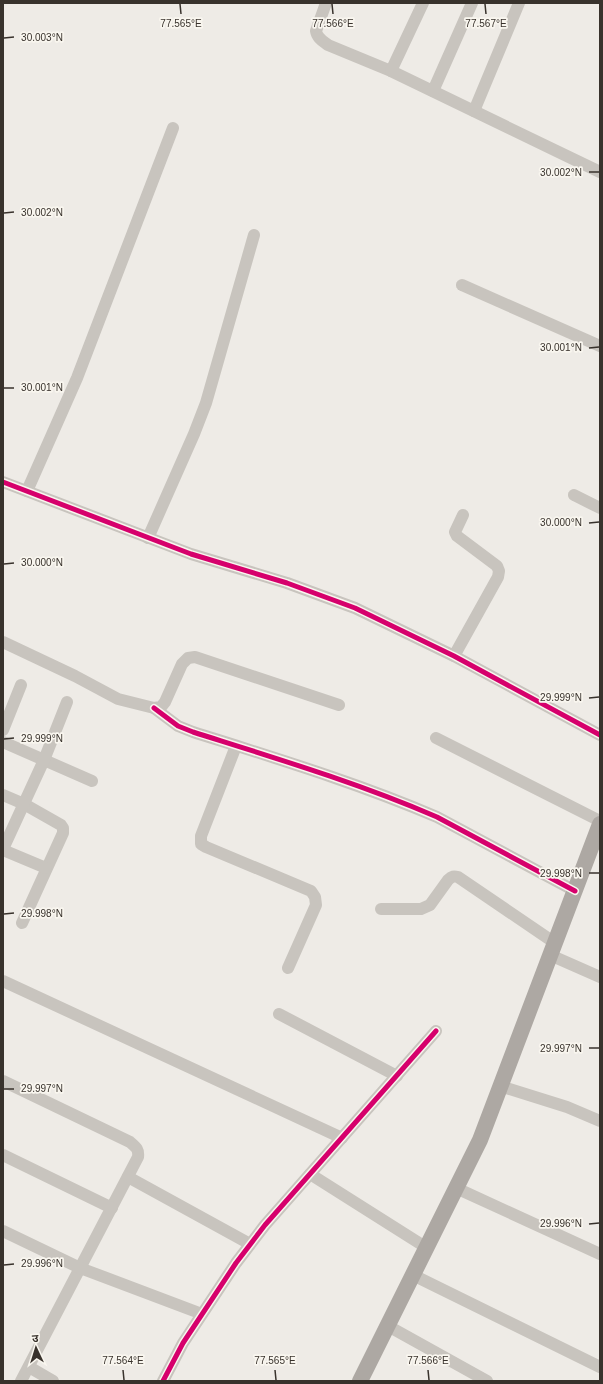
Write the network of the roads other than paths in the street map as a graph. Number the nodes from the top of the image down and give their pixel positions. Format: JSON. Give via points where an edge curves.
{"nodes":[{"id":1,"x":326,"y":3,"type":"edge"},
{"id":2,"x":423,"y":3,"type":"edge"},
{"id":3,"x":472,"y":3,"type":"edge"},
{"id":4,"x":519,"y":3,"type":"edge"},
{"id":5,"x":391,"y":71,"type":"junction"},
{"id":6,"x":434,"y":91,"type":"junction"},
{"id":7,"x":474,"y":111,"type":"junction"},
{"id":8,"x":173,"y":128,"type":"dead end"},
{"id":9,"x":599,"y":170,"type":"edge"},
{"id":10,"x":254,"y":235,"type":"dead end"},
{"id":11,"x":462,"y":285,"type":"dead end"},
{"id":12,"x":600,"y":346,"type":"edge"},
{"id":13,"x":3,"y":482,"type":"edge"},
{"id":14,"x":27,"y":491,"type":"junction"},
{"id":15,"x":574,"y":494,"type":"dead end"},
{"id":16,"x":600,"y":508,"type":"edge"},
{"id":17,"x":463,"y":515,"type":"dead end"},
{"id":18,"x":148,"y":538,"type":"junction"},
{"id":19,"x":3,"y":642,"type":"edge"},
{"id":20,"x":454,"y":656,"type":"junction"},
{"id":21,"x":21,"y":685,"type":"dead end"},
{"id":22,"x":67,"y":702,"type":"dead end"},
{"id":23,"x":339,"y":705,"type":"dead end"},
{"id":24,"x":154,"y":708,"type":"junction"},
{"id":25,"x":3,"y":730,"type":"edge"},
{"id":26,"x":600,"y":735,"type":"edge"},
{"id":27,"x":436,"y":738,"type":"dead end"},
{"id":28,"x":3,"y":742,"type":"edge"},
{"id":29,"x":236,"y":746,"type":"junction"},
{"id":30,"x":44,"y":760,"type":"junction"},
{"id":31,"x":92,"y":781,"type":"dead end"},
{"id":32,"x":3,"y":795,"type":"edge"},
{"id":33,"x":24,"y":804,"type":"junction"},
{"id":34,"x":600,"y":823,"type":"edge"},
{"id":35,"x":597,"y":843,"type":"edge"},
{"id":36,"x":4,"y":845,"type":"edge"},
{"id":37,"x":46,"y":868,"type":"junction"},
{"id":38,"x":575,"y":891,"type":"junction"},
{"id":39,"x":380,"y":909,"type":"dead end"},
{"id":40,"x":22,"y":923,"type":"dead end"},
{"id":41,"x":553,"y":949,"type":"junction"},
{"id":42,"x":288,"y":968,"type":"dead end"},
{"id":43,"x":600,"y":977,"type":"edge"},
{"id":44,"x":3,"y":981,"type":"edge"},
{"id":45,"x":279,"y":1014,"type":"dead end"},
{"id":46,"x":436,"y":1031,"type":"dead end"},
{"id":47,"x":397,"y":1076,"type":"junction"},
{"id":48,"x":3,"y":1081,"type":"edge"},
{"id":49,"x":500,"y":1086,"type":"junction"},
{"id":50,"x":600,"y":1121,"type":"edge"},
{"id":51,"x":342,"y":1138,"type":"junction"},
{"id":52,"x":3,"y":1155,"type":"edge"},
{"id":53,"x":310,"y":1174,"type":"junction"},
{"id":54,"x":128,"y":1177,"type":"junction"},
{"id":55,"x":456,"y":1188,"type":"junction"},
{"id":56,"x":112,"y":1208,"type":"junction"},
{"id":57,"x":3,"y":1231,"type":"edge"},
{"id":58,"x":250,"y":1244,"type":"junction"},
{"id":59,"x":427,"y":1248,"type":"junction"},
{"id":60,"x":600,"y":1254,"type":"edge"},
{"id":61,"x":80,"y":1268,"type":"junction"},
{"id":62,"x":413,"y":1275,"type":"junction"},
{"id":63,"x":202,"y":1314,"type":"junction"},
{"id":64,"x":388,"y":1326,"type":"junction"},
{"id":65,"x":29,"y":1367,"type":"junction"},
{"id":66,"x":600,"y":1367,"type":"edge"},
{"id":67,"x":362,"y":1380,"type":"edge"},
{"id":68,"x":21,"y":1381,"type":"edge"},
{"id":69,"x":53,"y":1381,"type":"edge"},
{"id":70,"x":163,"y":1381,"type":"edge"},
{"id":71,"x":487,"y":1381,"type":"edge"}],
"edges":[{"from":1,"to":5,"type":"street","via":[[316,30],[320,39]]},
{"from":2,"to":5,"type":"street"},
{"from":3,"to":6,"type":"street"},
{"from":4,"to":7,"type":"street"},
{"from":5,"to":6,"type":"street"},
{"from":6,"to":7,"type":"street"},
{"from":7,"to":9,"type":"street"},
{"from":8,"to":14,"type":"street","via":[[77,378]]},
{"from":10,"to":18,"type":"street","via":[[206,403]]},
{"from":11,"to":12,"type":"street"},
{"from":13,"to":14,"type":"street"},
{"from":14,"to":18,"type":"street"},
{"from":15,"to":16,"type":"street"},
{"from":17,"to":20,"type":"street","via":[[454,532],[497,566],[499,572]]},
{"from":18,"to":20,"type":"street","via":[[356,608]]},
{"from":19,"to":24,"type":"street","via":[[118,699]]},
{"from":20,"to":26,"type":"street"},
{"from":21,"to":25,"type":"street"},
{"from":22,"to":30,"type":"street"},
{"from":23,"to":24,"type":"street","via":[[195,657],[188,658],[182,664],[165,702],[161,707]]},
{"from":24,"to":29,"type":"street","via":[[178,726]]},
{"from":27,"to":34,"type":"street"},
{"from":28,"to":30,"type":"street"},
{"from":29,"to":38,"type":"street","via":[[315,770],[419,809]]},
{"from":29,"to":42,"type":"street","via":[[200,844],[311,891],[316,905]]},
{"from":30,"to":31,"type":"street"},
{"from":30,"to":33,"type":"street"},
{"from":32,"to":33,"type":"street"},
{"from":33,"to":36,"type":"street"},
{"from":33,"to":37,"type":"street","via":[[63,828]]},
{"from":34,"to":35,"type":"main road"},
{"from":35,"to":38,"type":"main road"},
{"from":36,"to":37,"type":"street"},
{"from":37,"to":40,"type":"street"},
{"from":38,"to":41,"type":"main road"},
{"from":39,"to":41,"type":"street","via":[[426,908],[451,876],[455,876]]},
{"from":41,"to":43,"type":"street"},
{"from":41,"to":49,"type":"main road"},
{"from":44,"to":51,"type":"street"},
{"from":45,"to":47,"type":"street"},
{"from":46,"to":47,"type":"street"},
{"from":47,"to":51,"type":"street"},
{"from":48,"to":54,"type":"street","via":[[130,1142],[139,1152]]},
{"from":49,"to":50,"type":"street","via":[[567,1107]]},
{"from":49,"to":55,"type":"main road","via":[[480,1140]]},
{"from":51,"to":53,"type":"street"},
{"from":52,"to":56,"type":"street"},
{"from":53,"to":58,"type":"street"},
{"from":53,"to":59,"type":"street"},
{"from":54,"to":56,"type":"street"},
{"from":54,"to":58,"type":"street"},
{"from":55,"to":59,"type":"main road"},
{"from":55,"to":60,"type":"street"},
{"from":56,"to":61,"type":"street"},
{"from":57,"to":61,"type":"street"},
{"from":58,"to":63,"type":"street"},
{"from":59,"to":62,"type":"main road"},
{"from":61,"to":63,"type":"street"},
{"from":61,"to":65,"type":"street"},
{"from":62,"to":64,"type":"main road"},
{"from":62,"to":66,"type":"street"},
{"from":63,"to":70,"type":"street"},
{"from":64,"to":67,"type":"main road"},
{"from":64,"to":71,"type":"street"},
{"from":65,"to":68,"type":"street"},
{"from":65,"to":69,"type":"street"}]}
